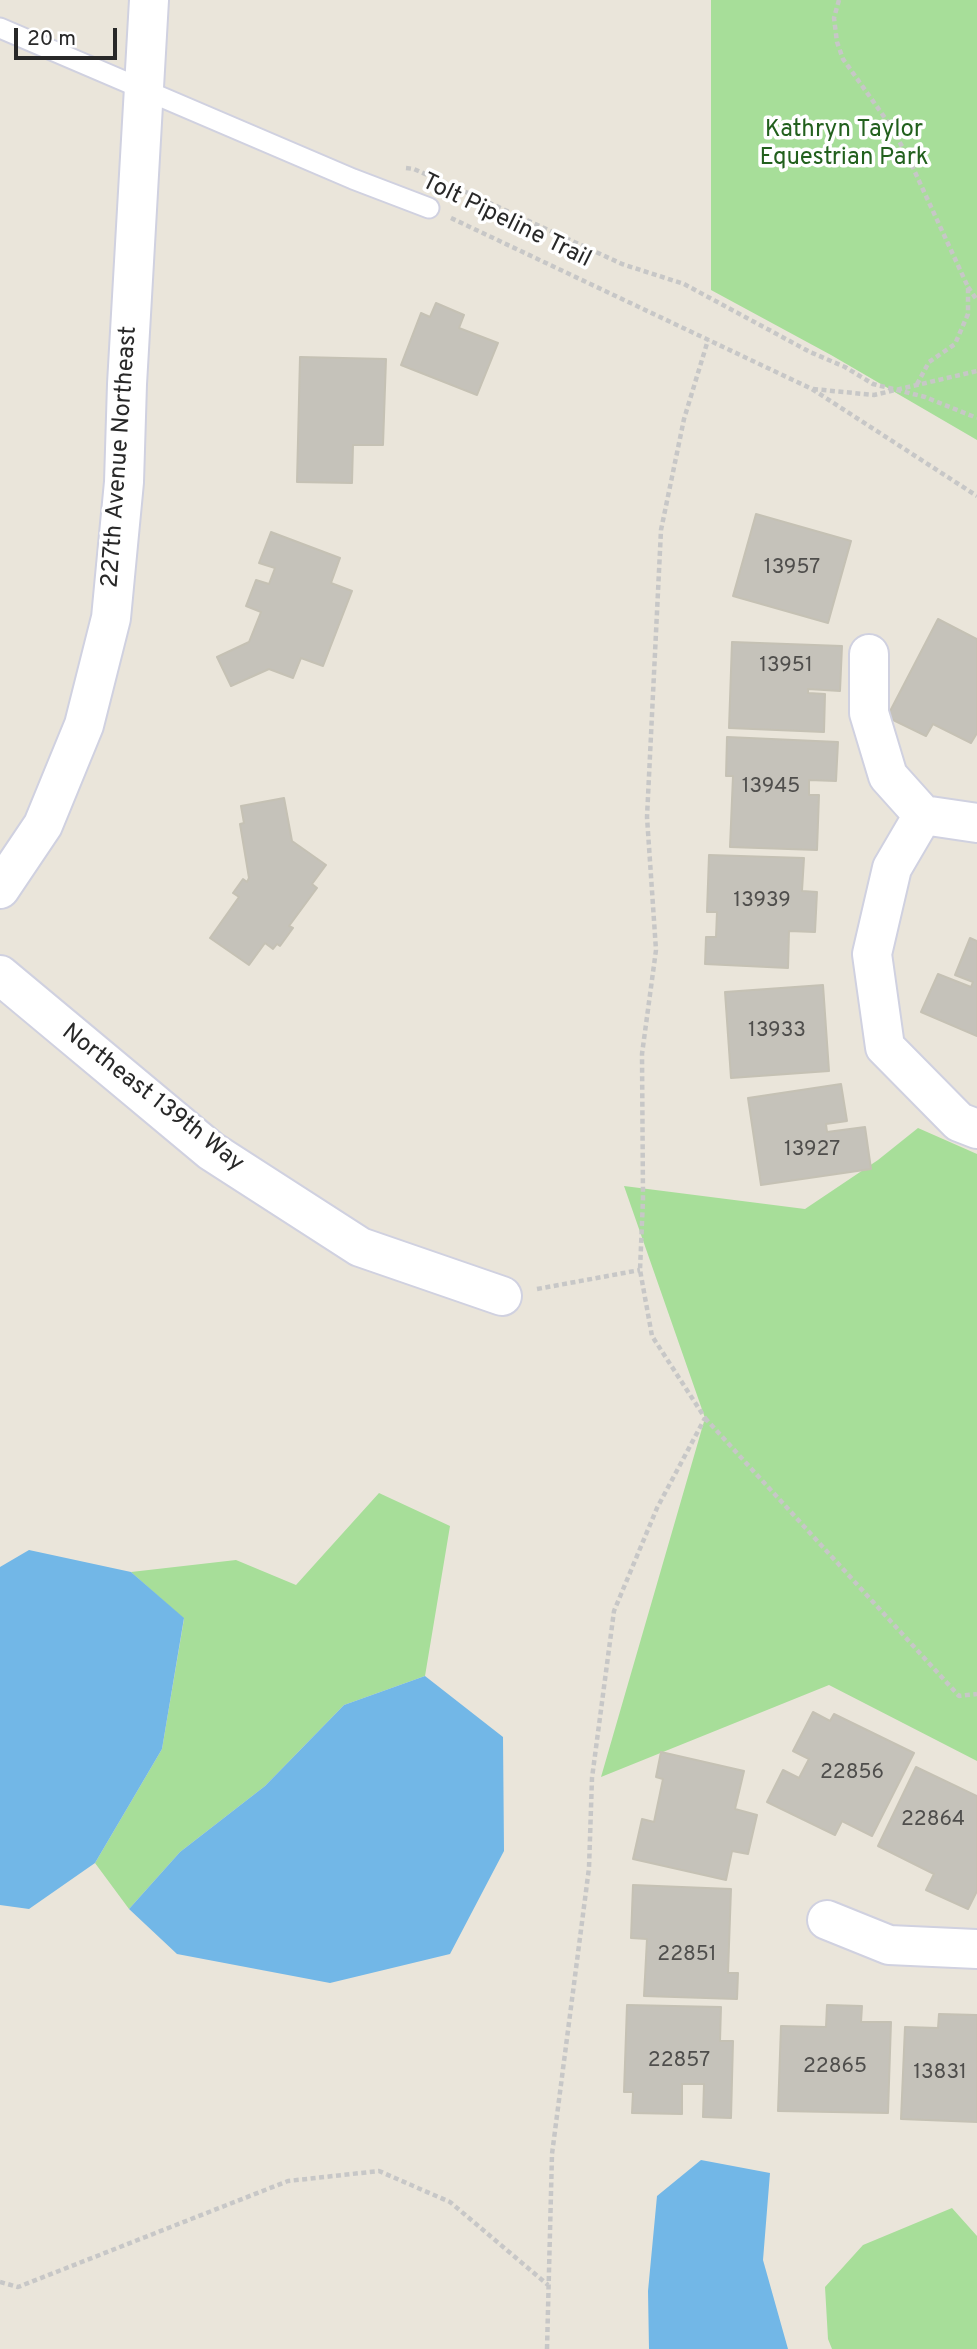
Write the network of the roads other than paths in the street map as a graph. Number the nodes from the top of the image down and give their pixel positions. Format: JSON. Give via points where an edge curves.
{"nodes":[{"id":1,"x":149,"y":0,"type":"edge"},
{"id":2,"x":0,"y":27,"type":"edge"},
{"id":3,"x":145,"y":89,"type":"junction"},
{"id":4,"x":429,"y":208,"type":"road end"},
{"id":5,"x":869,"y":654,"type":"dead end"},
{"id":6,"x":923,"y":815,"type":"junction"},
{"id":7,"x":977,"y":823,"type":"edge"},
{"id":8,"x":0,"y":889,"type":"edge"},
{"id":9,"x":0,"y":975,"type":"edge"},
{"id":10,"x":977,"y":1129,"type":"edge"},
{"id":11,"x":502,"y":1296,"type":"road end"},
{"id":12,"x":827,"y":1920,"type":"dead end"},
{"id":13,"x":977,"y":1949,"type":"edge"}],
"edges":[{"from":1,"to":3,"type":"street","name":"227th Avenue Northeast"},
{"from":2,"to":3,"type":"lane"},
{"from":3,"to":4,"type":"lane"},
{"from":3,"to":8,"type":"street","name":"227th Avenue Northeast","via":[[124,482],[111,618],[84,725],[43,825]]},
{"from":5,"to":6,"type":"street","via":[[869,713],[888,776]]},
{"from":6,"to":7,"type":"street"},
{"from":6,"to":10,"type":"street","via":[[892,868],[872,954],[885,1047],[959,1122]]},
{"from":9,"to":11,"type":"street","name":"Northeast 139th Way","via":[[211,1151],[348,1240]]},
{"from":12,"to":13,"type":"street","via":[[889,1945]]}]}
